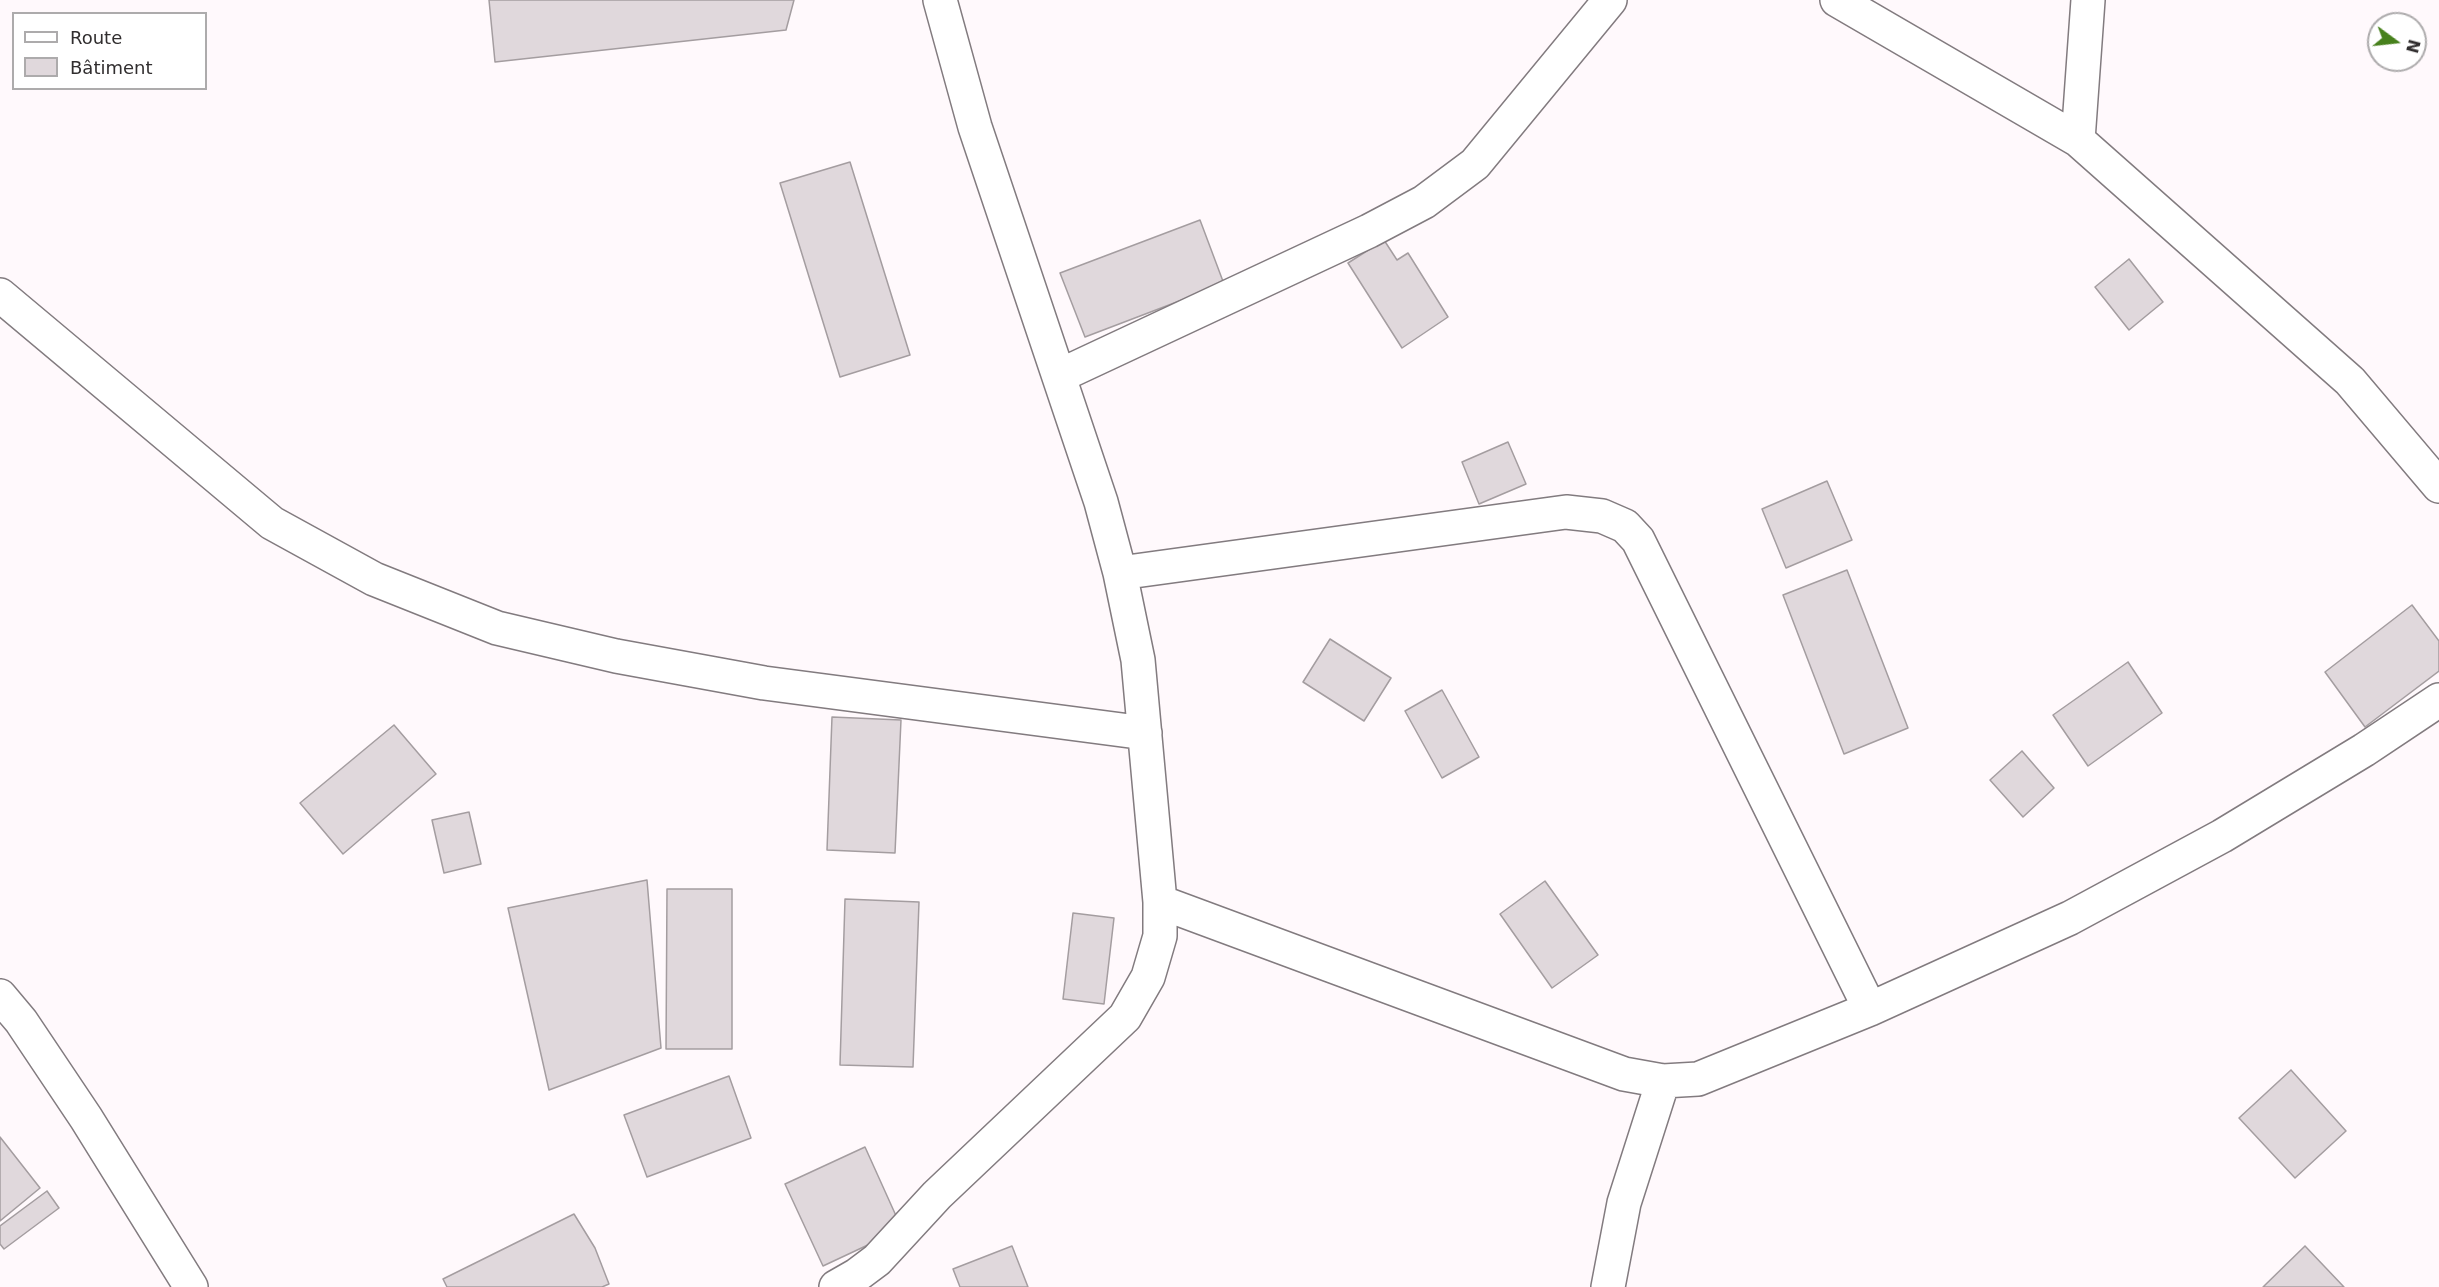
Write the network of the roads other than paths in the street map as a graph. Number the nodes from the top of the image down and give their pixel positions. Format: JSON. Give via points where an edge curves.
{"nodes":[{"id":1,"x":940,"y":0,"type":"edge"},
{"id":2,"x":1610,"y":0,"type":"edge"},
{"id":3,"x":1837,"y":0,"type":"edge"},
{"id":4,"x":2088,"y":0,"type":"edge"},
{"id":5,"x":2078,"y":140,"type":"junction"},
{"id":6,"x":0,"y":295,"type":"edge"},
{"id":7,"x":1059,"y":376,"type":"junction"},
{"id":8,"x":2439,"y":486,"type":"edge"},
{"id":9,"x":1120,"y":573,"type":"junction"},
{"id":10,"x":2439,"y":700,"type":"edge"},
{"id":11,"x":1145,"y":733,"type":"junction"},
{"id":12,"x":1160,"y":902,"type":"junction"},
{"id":13,"x":0,"y":996,"type":"edge"},
{"id":14,"x":1870,"y":1009,"type":"junction"},
{"id":15,"x":1663,"y":1081,"type":"junction"},
{"id":16,"x":191,"y":1287,"type":"edge"},
{"id":17,"x":836,"y":1287,"type":"edge"},
{"id":18,"x":1608,"y":1287,"type":"edge"}],
"edges":[{"from":1,"to":7,"type":"street","via":[[975,127]]},
{"from":2,"to":7,"type":"street","via":[[1475,164],[1424,202]]},
{"from":3,"to":5,"type":"street"},
{"from":4,"to":5,"type":"street"},
{"from":5,"to":8,"type":"street","via":[[2350,381]]},
{"from":6,"to":11,"type":"street","via":[[272,523],[374,579],[497,627],[616,656],[764,682]]},
{"from":7,"to":9,"type":"street"},
{"from":9,"to":11,"type":"street","via":[[1138,660]]},
{"from":9,"to":14,"type":"street","via":[[1566,512],[1602,516],[1625,526],[1638,540]]},
{"from":10,"to":14,"type":"street","via":[[2232,830],[2070,918]]},
{"from":11,"to":12,"type":"street"},
{"from":12,"to":15,"type":"street","via":[[1624,1074]]},
{"from":12,"to":17,"type":"street","via":[[1160,936],[1148,977],[1125,1017],[937,1196],[877,1260]]},
{"from":13,"to":16,"type":"street","via":[[86,1118]]},
{"from":14,"to":15,"type":"street","via":[[1698,1078]]},
{"from":15,"to":18,"type":"street","via":[[1624,1203]]}]}
